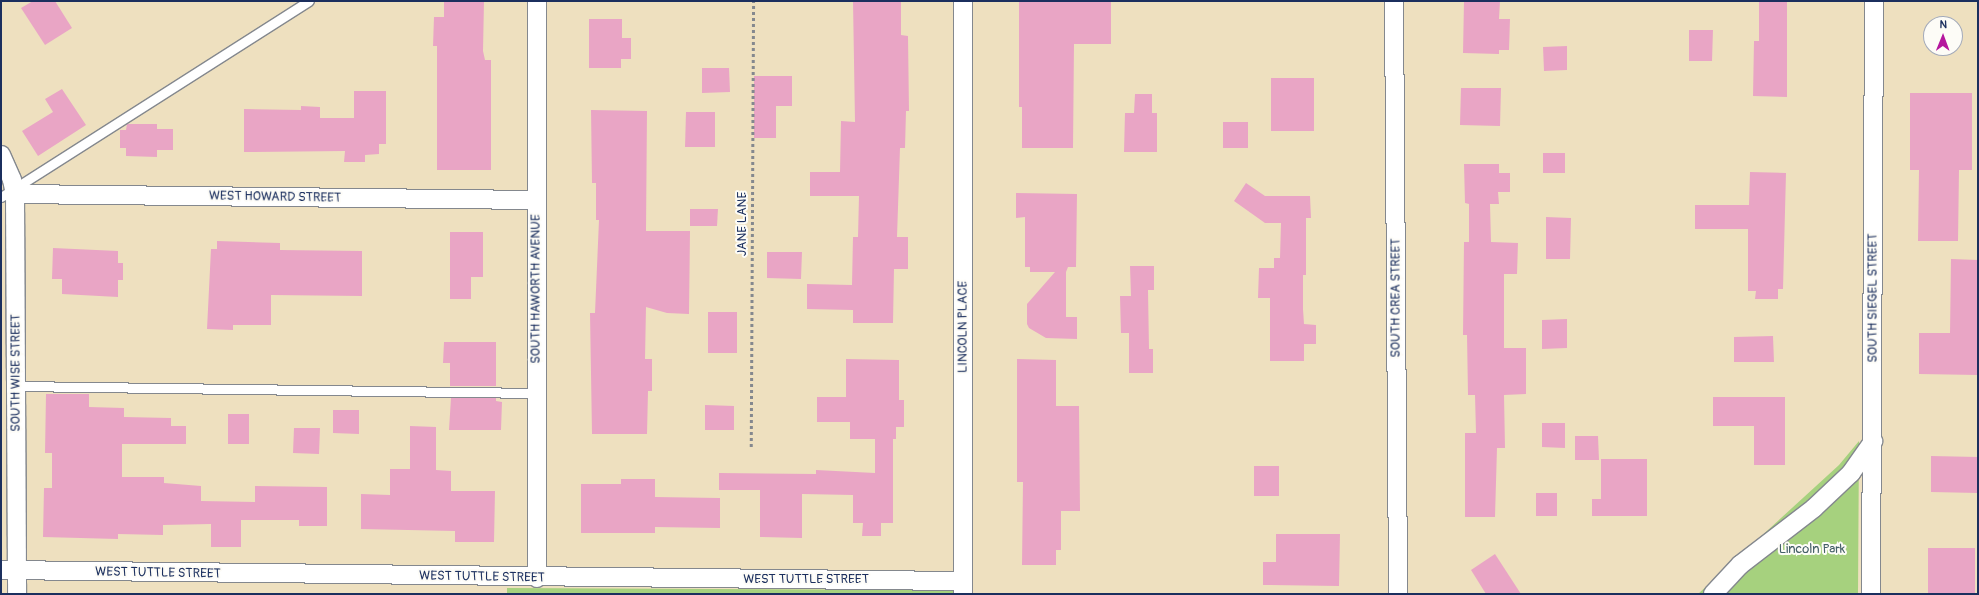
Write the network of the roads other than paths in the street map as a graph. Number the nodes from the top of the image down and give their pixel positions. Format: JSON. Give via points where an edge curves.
{"nodes":[{"id":1,"x":309,"y":1,"type":"edge"},
{"id":2,"x":538,"y":1,"type":"edge"},
{"id":3,"x":963,"y":1,"type":"edge"},
{"id":4,"x":1394,"y":1,"type":"edge"},
{"id":5,"x":1874,"y":1,"type":"edge"},
{"id":6,"x":1,"y":155,"type":"edge"},
{"id":7,"x":10,"y":194,"type":"edge"},
{"id":8,"x":536,"y":200,"type":"junction"},
{"id":9,"x":16,"y":386,"type":"junction"},
{"id":10,"x":537,"y":393,"type":"junction"},
{"id":11,"x":1873,"y":441,"type":"junction"},
{"id":12,"x":9,"y":571,"type":"edge"},
{"id":13,"x":537,"y":578,"type":"junction"},
{"id":14,"x":963,"y":587,"type":"edge"},
{"id":15,"x":17,"y":594,"type":"edge"},
{"id":16,"x":1398,"y":594,"type":"edge"},
{"id":17,"x":1713,"y":594,"type":"edge"},
{"id":18,"x":1871,"y":594,"type":"edge"}],
"edges":[{"from":1,"to":7,"type":"lane"},
{"from":2,"to":8,"type":"street","name":"SOUTH HAWORTH AVENUE"},
{"from":3,"to":14,"type":"street","name":"LINCOLN PLACE"},
{"from":4,"to":16,"type":"street","name":"SOUTH CREA STREET"},
{"from":5,"to":11,"type":"street","name":"SOUTH SIEGEL STREET"},
{"from":6,"to":7,"type":"street","name":"SOUTH WISE STREET"},
{"from":7,"to":8,"type":"street","name":"WEST HOWARD STREET"},
{"from":7,"to":9,"type":"street","name":"SOUTH WISE STREET"},
{"from":8,"to":10,"type":"street","name":"SOUTH HAWORTH AVENUE"},
{"from":9,"to":10,"type":"lane"},
{"from":9,"to":12,"type":"street","name":"SOUTH WISE STREET"},
{"from":10,"to":13,"type":"street","name":"SOUTH HAWORTH AVENUE"},
{"from":11,"to":17,"type":"street","via":[[1851,472],[1814,508],[1740,565]]},
{"from":11,"to":18,"type":"street","name":"SOUTH SIEGEL STREET"},
{"from":12,"to":13,"type":"street","name":"WEST TUTTLE STREET"},
{"from":12,"to":15,"type":"street","name":"SOUTH WISE STREET"},
{"from":13,"to":14,"type":"street","name":"WEST TUTTLE STREET"}]}
